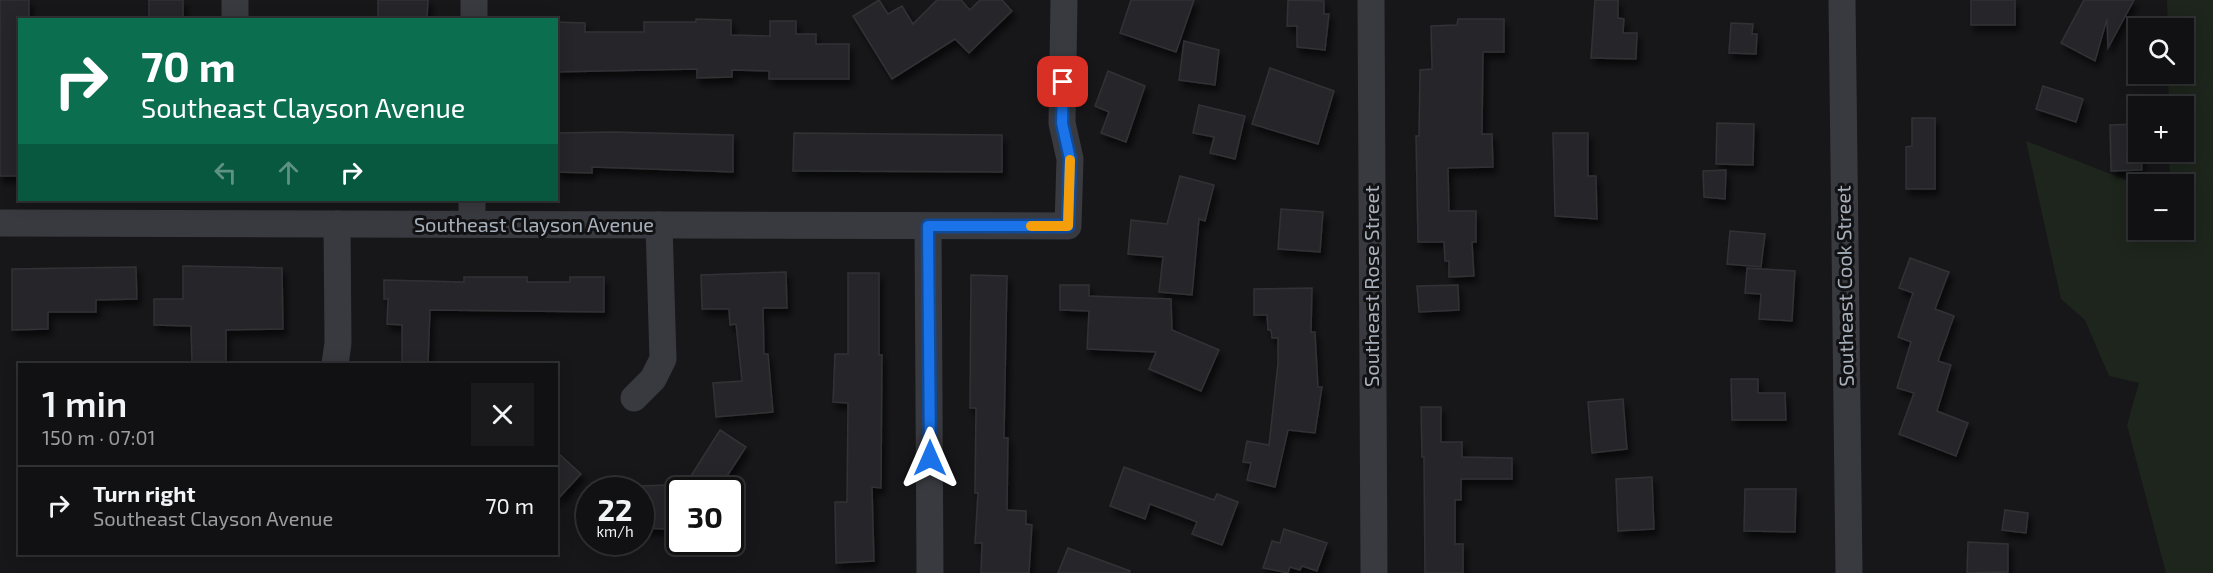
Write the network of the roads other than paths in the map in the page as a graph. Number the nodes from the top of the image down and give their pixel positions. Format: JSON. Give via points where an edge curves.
{"nodes":[{"id":1,"x":235,"y":0,"type":"edge"},
{"id":2,"x":474,"y":0,"type":"edge"},
{"id":3,"x":1064,"y":0,"type":"edge"},
{"id":4,"x":1371,"y":0,"type":"edge"},
{"id":5,"x":1842,"y":0,"type":"edge"},
{"id":6,"x":235,"y":18,"type":"edge"},
{"id":7,"x":474,"y":18,"type":"edge"},
{"id":8,"x":234,"y":211,"type":"edge"},
{"id":9,"x":472,"y":212,"type":"edge"},
{"id":10,"x":0,"y":223,"type":"edge"},
{"id":11,"x":337,"y":224,"type":"junction"},
{"id":12,"x":659,"y":225,"type":"junction"},
{"id":13,"x":928,"y":226,"type":"junction"},
{"id":14,"x":334,"y":363,"type":"edge"},
{"id":15,"x":634,"y":398,"type":"dead end"},
{"id":16,"x":930,"y":573,"type":"edge"},
{"id":17,"x":1374,"y":573,"type":"edge"},
{"id":18,"x":1849,"y":573,"type":"edge"}],
"edges":[{"from":1,"to":6,"type":"street"},
{"from":2,"to":7,"type":"street"},
{"from":3,"to":13,"type":"street","name":"Southeast Clayson Avenue","via":[[1062,123],[1070,159],[1068,226]]},
{"from":4,"to":17,"type":"street","name":"Southeast Rose Street"},
{"from":5,"to":18,"type":"street","name":"Southeast Cook Street"},
{"from":8,"to":10,"type":"street","name":"Southeast Clayson Avenue"},
{"from":8,"to":11,"type":"street","name":"Southeast Clayson Avenue"},
{"from":9,"to":11,"type":"street","name":"Southeast Clayson Avenue"},
{"from":9,"to":12,"type":"street","name":"Southeast Clayson Avenue"},
{"from":11,"to":14,"type":"street","via":[[338,344]]},
{"from":12,"to":13,"type":"street","name":"Southeast Clayson Avenue"},
{"from":12,"to":15,"type":"street","via":[[663,359],[653,379]]},
{"from":13,"to":16,"type":"street"}]}
